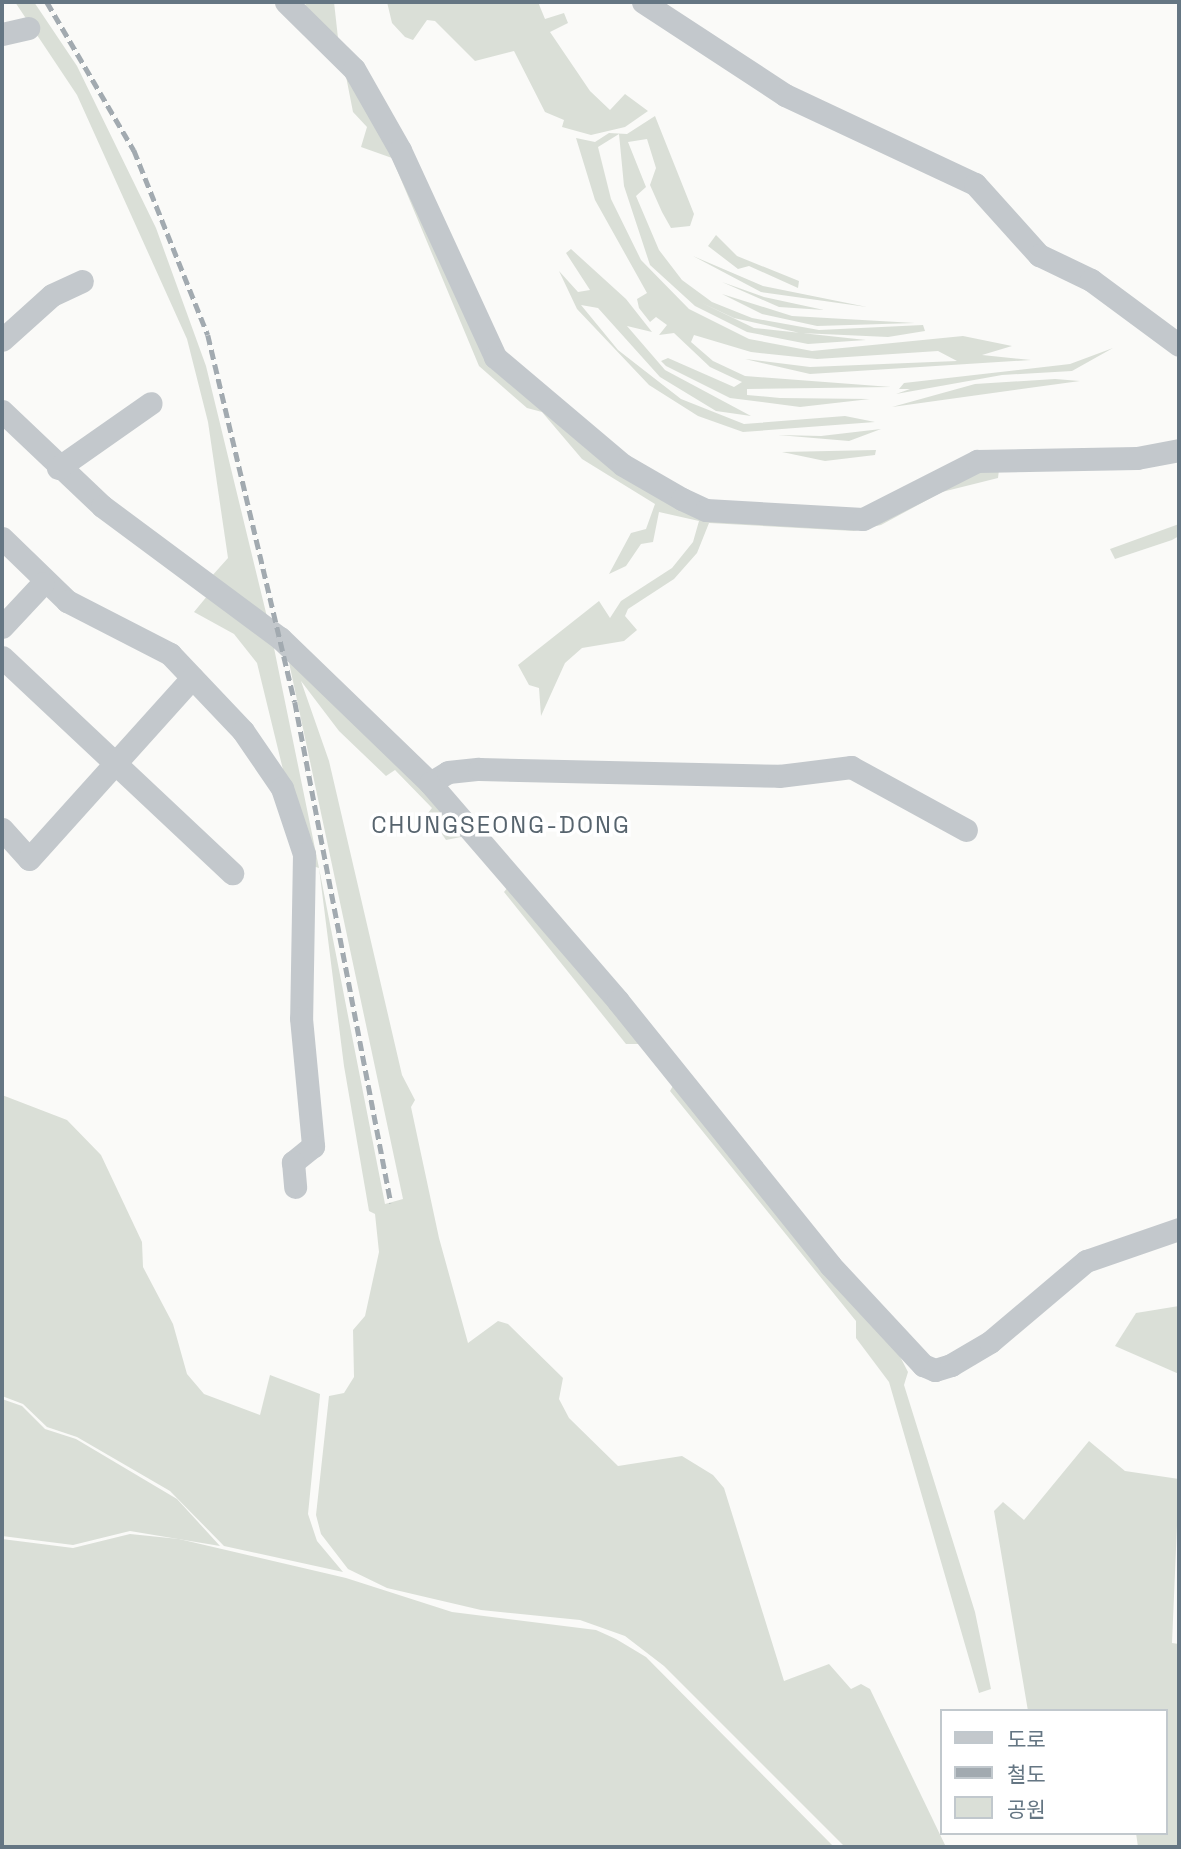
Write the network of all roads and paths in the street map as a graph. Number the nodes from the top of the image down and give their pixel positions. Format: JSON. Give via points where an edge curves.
{"nodes":[{"id":1,"x":286,"y":2,"type":"edge"},
{"id":2,"x":643,"y":2,"type":"edge"},
{"id":3,"x":27,"y":28,"type":"dead end"},
{"id":4,"x":2,"y":34,"type":"edge"},
{"id":5,"x":82,"y":281,"type":"dead end"},
{"id":6,"x":2,"y":340,"type":"edge"},
{"id":7,"x":1179,"y":345,"type":"edge"},
{"id":8,"x":151,"y":403,"type":"dead end"},
{"id":9,"x":2,"y":411,"type":"edge"},
{"id":10,"x":1179,"y":450,"type":"edge"},
{"id":11,"x":58,"y":468,"type":"junction"},
{"id":12,"x":2,"y":538,"type":"edge"},
{"id":13,"x":43,"y":583,"type":"junction"},
{"id":14,"x":2,"y":627,"type":"edge"},
{"id":15,"x":2,"y":657,"type":"edge"},
{"id":16,"x":192,"y":678,"type":"junction"},
{"id":17,"x":114,"y":763,"type":"junction"},
{"id":18,"x":430,"y":783,"type":"junction"},
{"id":19,"x":2,"y":829,"type":"edge"},
{"id":20,"x":966,"y":830,"type":"dead end"},
{"id":21,"x":232,"y":873,"type":"dead end"},
{"id":22,"x":295,"y":1187,"type":"dead end"},
{"id":23,"x":1179,"y":1229,"type":"edge"}],
"edges":[{"from":1,"to":10,"type":"street","via":[[354,69],[400,150],[495,358],[623,465],[682,499],[706,510],[863,519],[977,461],[1137,458]]},
{"from":2,"to":7,"type":"street","via":[[785,95],[975,184],[1039,255],[1091,281]]},
{"from":3,"to":4,"type":"street"},
{"from":5,"to":6,"type":"street","via":[[52,295]]},
{"from":8,"to":11,"type":"street"},
{"from":9,"to":11,"type":"street"},
{"from":11,"to":18,"type":"street","via":[[280,638]]},
{"from":12,"to":13,"type":"street"},
{"from":13,"to":14,"type":"street"},
{"from":13,"to":16,"type":"street","via":[[170,654]]},
{"from":15,"to":17,"type":"street"},
{"from":16,"to":17,"type":"street"},
{"from":16,"to":22,"type":"street","via":[[266,761],[304,854],[301,1017],[313,1146],[293,1162]]},
{"from":17,"to":19,"type":"street","via":[[29,859]]},
{"from":17,"to":21,"type":"street"},
{"from":18,"to":20,"type":"street","via":[[448,772],[479,769],[779,776],[851,767]]},
{"from":18,"to":23,"type":"street","via":[[618,1000],[830,1265],[923,1365],[943,1367],[990,1342],[1086,1261]]}]}
